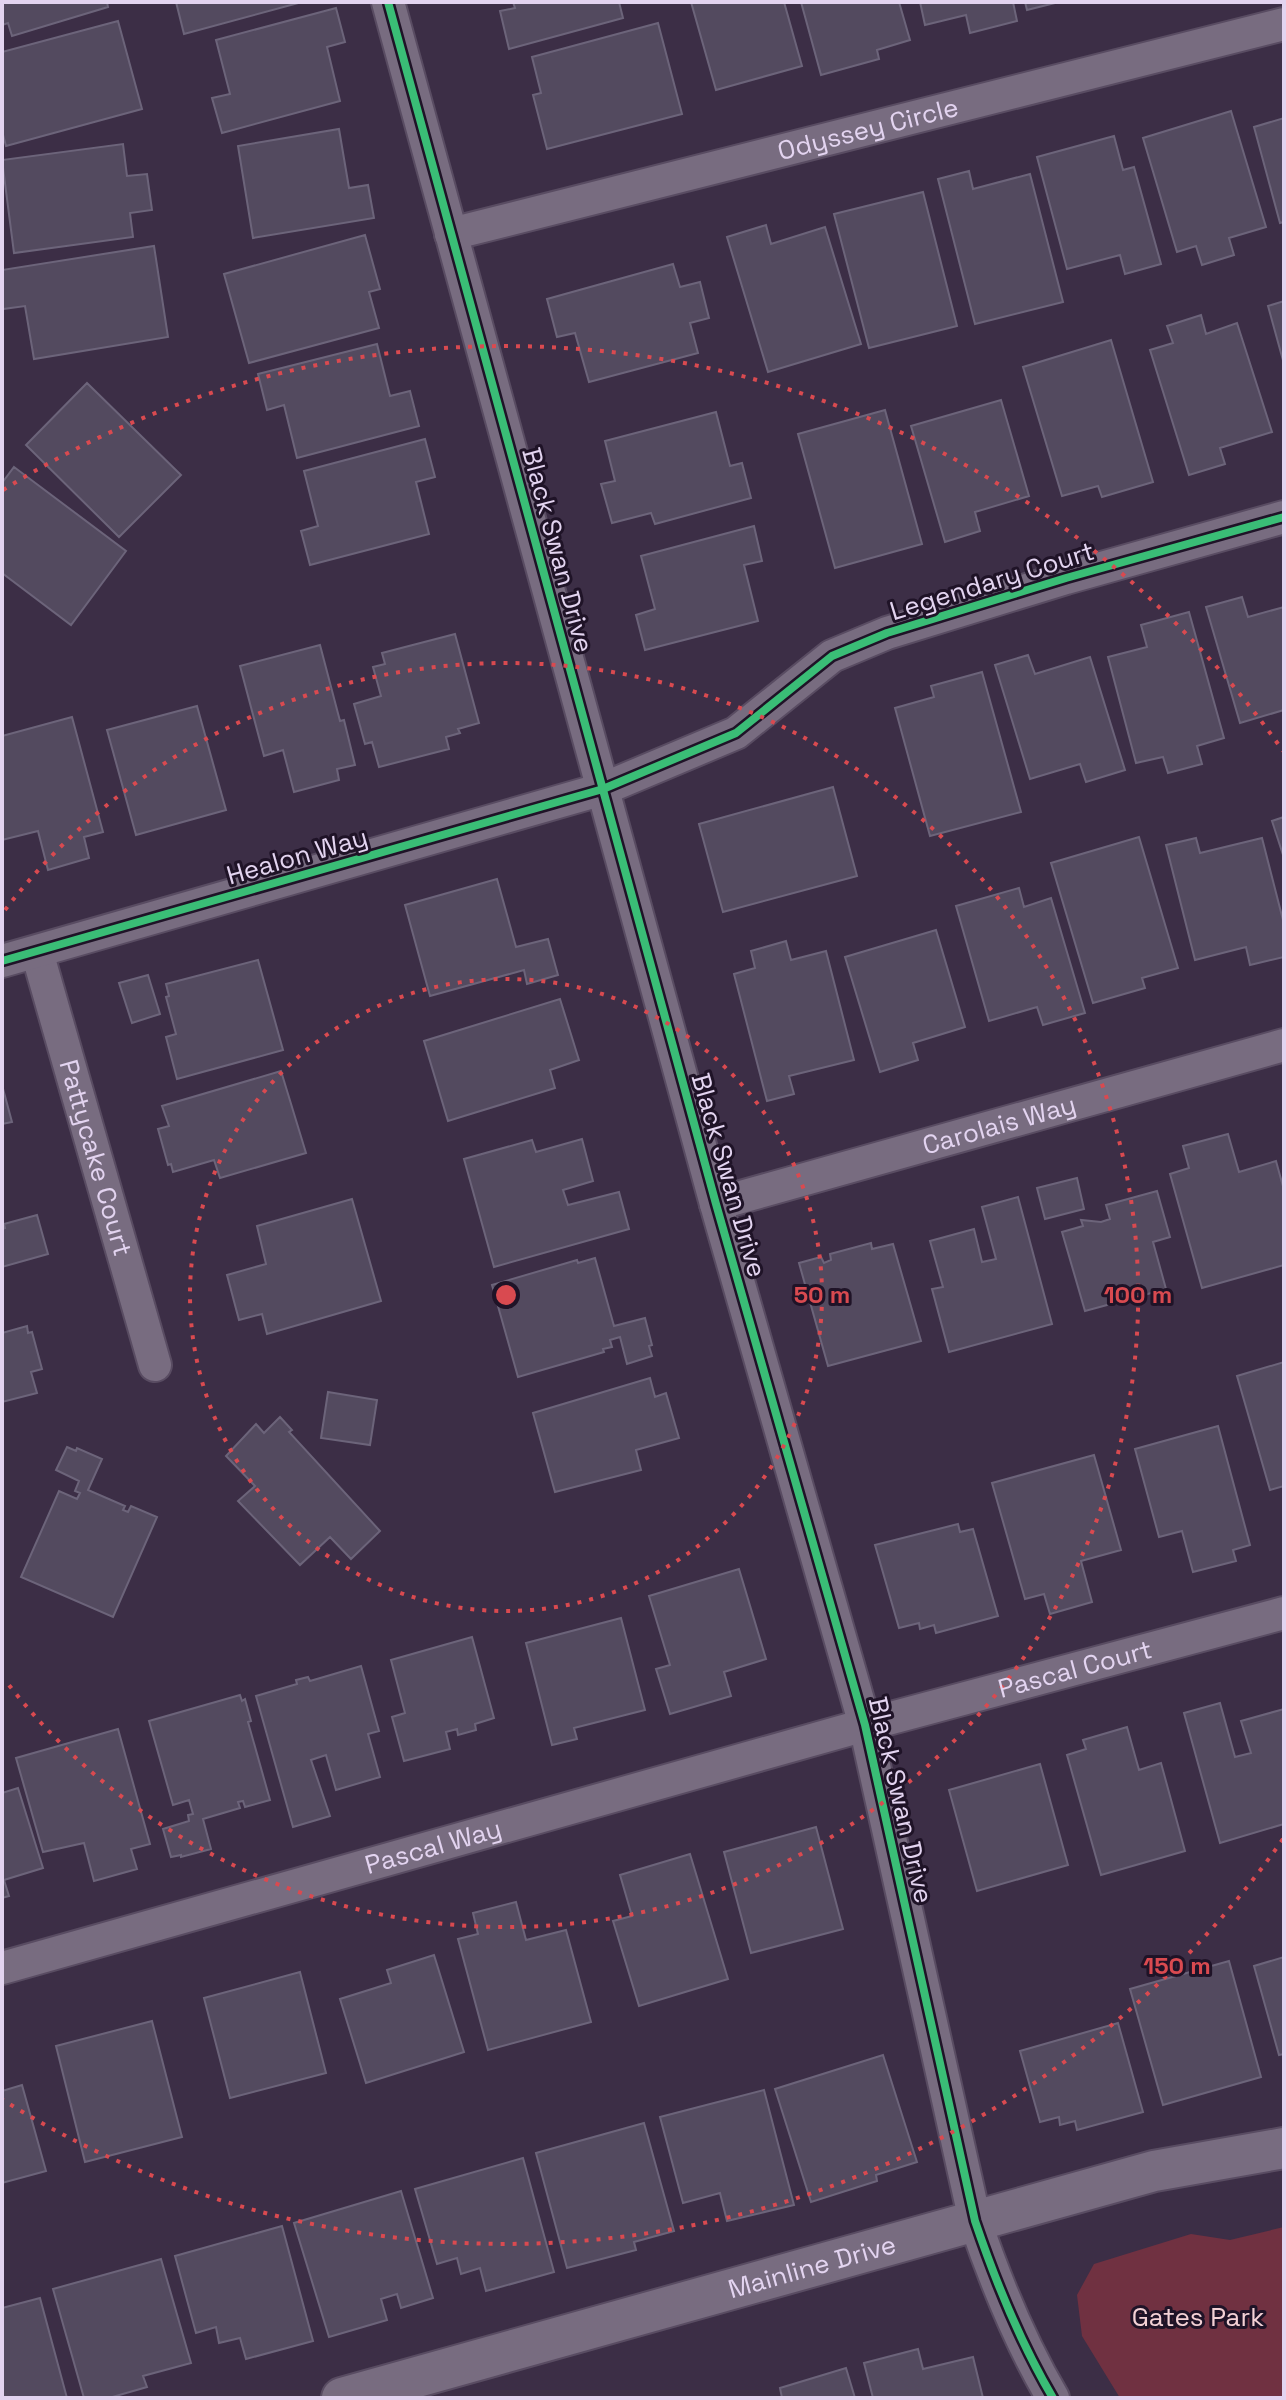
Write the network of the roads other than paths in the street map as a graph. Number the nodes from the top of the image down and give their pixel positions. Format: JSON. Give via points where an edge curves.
{"nodes":[{"id":1,"x":388,"y":2,"type":"edge"},
{"id":2,"x":1284,"y":24,"type":"edge"},
{"id":3,"x":451,"y":234,"type":"junction"},
{"id":4,"x":1284,"y":517,"type":"edge"},
{"id":5,"x":603,"y":789,"type":"junction"},
{"id":6,"x":37,"y":952,"type":"junction"},
{"id":7,"x":2,"y":961,"type":"edge"},
{"id":8,"x":1284,"y":1045,"type":"edge"},
{"id":9,"x":716,"y":1204,"type":"junction"},
{"id":10,"x":155,"y":1365,"type":"dead end"},
{"id":11,"x":1284,"y":1613,"type":"edge"},
{"id":12,"x":865,"y":1725,"type":"junction"},
{"id":13,"x":2,"y":1968,"type":"edge"},
{"id":14,"x":1284,"y":2148,"type":"edge"},
{"id":15,"x":975,"y":2221,"type":"junction"},
{"id":16,"x":342,"y":2398,"type":"edge"},
{"id":17,"x":1053,"y":2398,"type":"edge"}],
"edges":[{"from":1,"to":3,"type":"street","name":"Black Swan Drive"},
{"from":2,"to":3,"type":"street","name":"Odyssey Circle"},
{"from":3,"to":5,"type":"street","name":"Black Swan Drive"},
{"from":4,"to":5,"type":"street","name":"Legendary Court","via":[[887,633],[832,656],[736,733]]},
{"from":5,"to":6,"type":"street","name":"Healon Way"},
{"from":5,"to":9,"type":"street","name":"Black Swan Drive"},
{"from":6,"to":7,"type":"street","name":"Healon Way"},
{"from":6,"to":10,"type":"street","name":"Pattycake Court"},
{"from":8,"to":9,"type":"street","name":"Carolais Way"},
{"from":9,"to":12,"type":"street","name":"Black Swan Drive"},
{"from":11,"to":12,"type":"street","name":"Pascal Court"},
{"from":12,"to":13,"type":"street","name":"Pascal Way"},
{"from":12,"to":15,"type":"street","name":"Black Swan Drive"},
{"from":14,"to":15,"type":"street","name":"Mainline Drive","via":[[1154,2171]]},
{"from":15,"to":16,"type":"street","name":"Mainline Drive"},
{"from":15,"to":17,"type":"street","name":"Black Swan Drive","via":[[998,2288]]}]}
